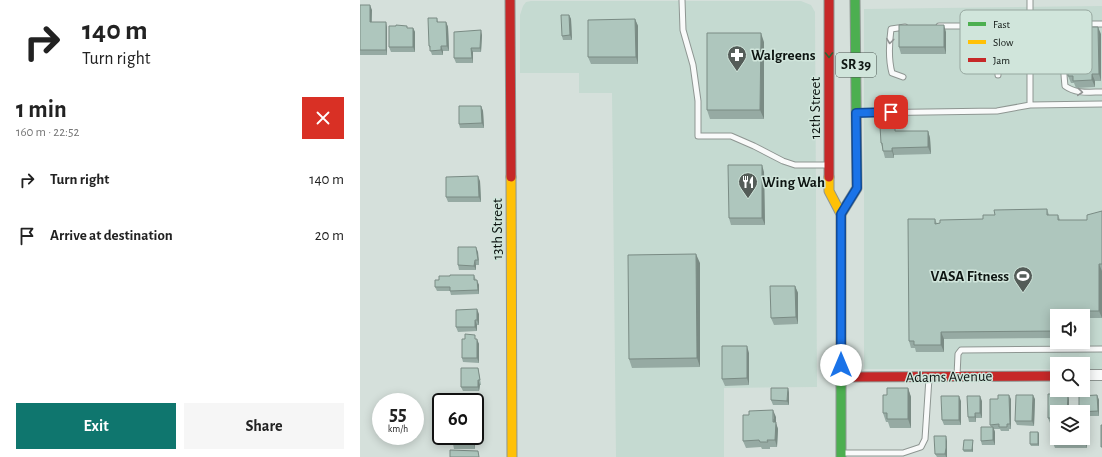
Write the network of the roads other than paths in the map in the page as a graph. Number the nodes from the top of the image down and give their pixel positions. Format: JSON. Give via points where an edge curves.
{"nodes":[{"id":1,"x":510,"y":0,"type":"edge"},
{"id":2,"x":682,"y":0,"type":"edge"},
{"id":3,"x":829,"y":0,"type":"edge"},
{"id":4,"x":855,"y":0,"type":"edge"},
{"id":5,"x":909,"y":26,"type":"edge"},
{"id":6,"x":931,"y":26,"type":"edge"},
{"id":7,"x":960,"y":26,"type":"edge"},
{"id":8,"x":1030,"y":74,"type":"edge"},
{"id":9,"x":1064,"y":74,"type":"edge"},
{"id":10,"x":903,"y":77,"type":"dead end"},
{"id":11,"x":1102,"y":92,"type":"edge"},
{"id":12,"x":1102,"y":104,"type":"edge"},
{"id":13,"x":1030,"y":105,"type":"junction"},
{"id":14,"x":856,"y":113,"type":"junction"},
{"id":15,"x":829,"y":165,"type":"junction"},
{"id":16,"x":841,"y":214,"type":"junction"},
{"id":17,"x":1102,"y":349,"type":"edge"},
{"id":18,"x":1090,"y":375,"type":"edge"},
{"id":19,"x":1102,"y":375,"type":"edge"},
{"id":20,"x":1050,"y":376,"type":"edge"},
{"id":21,"x":841,"y":377,"type":"junction"},
{"id":22,"x":929,"y":377,"type":"junction"},
{"id":23,"x":957,"y":377,"type":"junction"},
{"id":24,"x":841,"y":455,"type":"edge"},
{"id":25,"x":512,"y":457,"type":"edge"}],
"edges":[{"from":1,"to":25,"type":"main road","name":"13th Street"},
{"from":2,"to":15,"type":"lane","via":[[683,30],[693,65],[698,101],[698,136],[731,136],[795,165]]},
{"from":3,"to":15,"type":"main road","name":"12th Street","number":"SR 39","one_way":true},
{"from":4,"to":14,"type":"main road","number":"SR 39"},
{"from":5,"to":10,"type":"lane","one_way":true,"via":[[892,29],[889,43],[892,73]]},
{"from":6,"to":7,"type":"lane"},
{"from":8,"to":13,"type":"lane"},
{"from":9,"to":11,"type":"lane","one_way":true,"via":[[1065,86],[1072,91]]},
{"from":12,"to":13,"type":"lane"},
{"from":13,"to":14,"type":"lane","via":[[997,111]]},
{"from":14,"to":16,"type":"main road","number":"SR 39","via":[[857,188]]},
{"from":15,"to":16,"type":"main road","name":"12th Street","number":"SR 39","via":[[829,191]]},
{"from":16,"to":21,"type":"main road","name":"12th Street","number":"SR 39"},
{"from":17,"to":23,"type":"lane","via":[[961,350],[958,354]]},
{"from":18,"to":19,"type":"street"},
{"from":20,"to":23,"type":"main road","name":"Adams Avenue"},
{"from":21,"to":22,"type":"main road","name":"Adams Avenue"},
{"from":21,"to":24,"type":"main road","name":"12th Street","number":"SR 39"},
{"from":22,"to":23,"type":"main road","name":"Adams Avenue"},
{"from":22,"to":24,"type":"lane","via":[[925,440],[921,447],[903,453]]}]}
